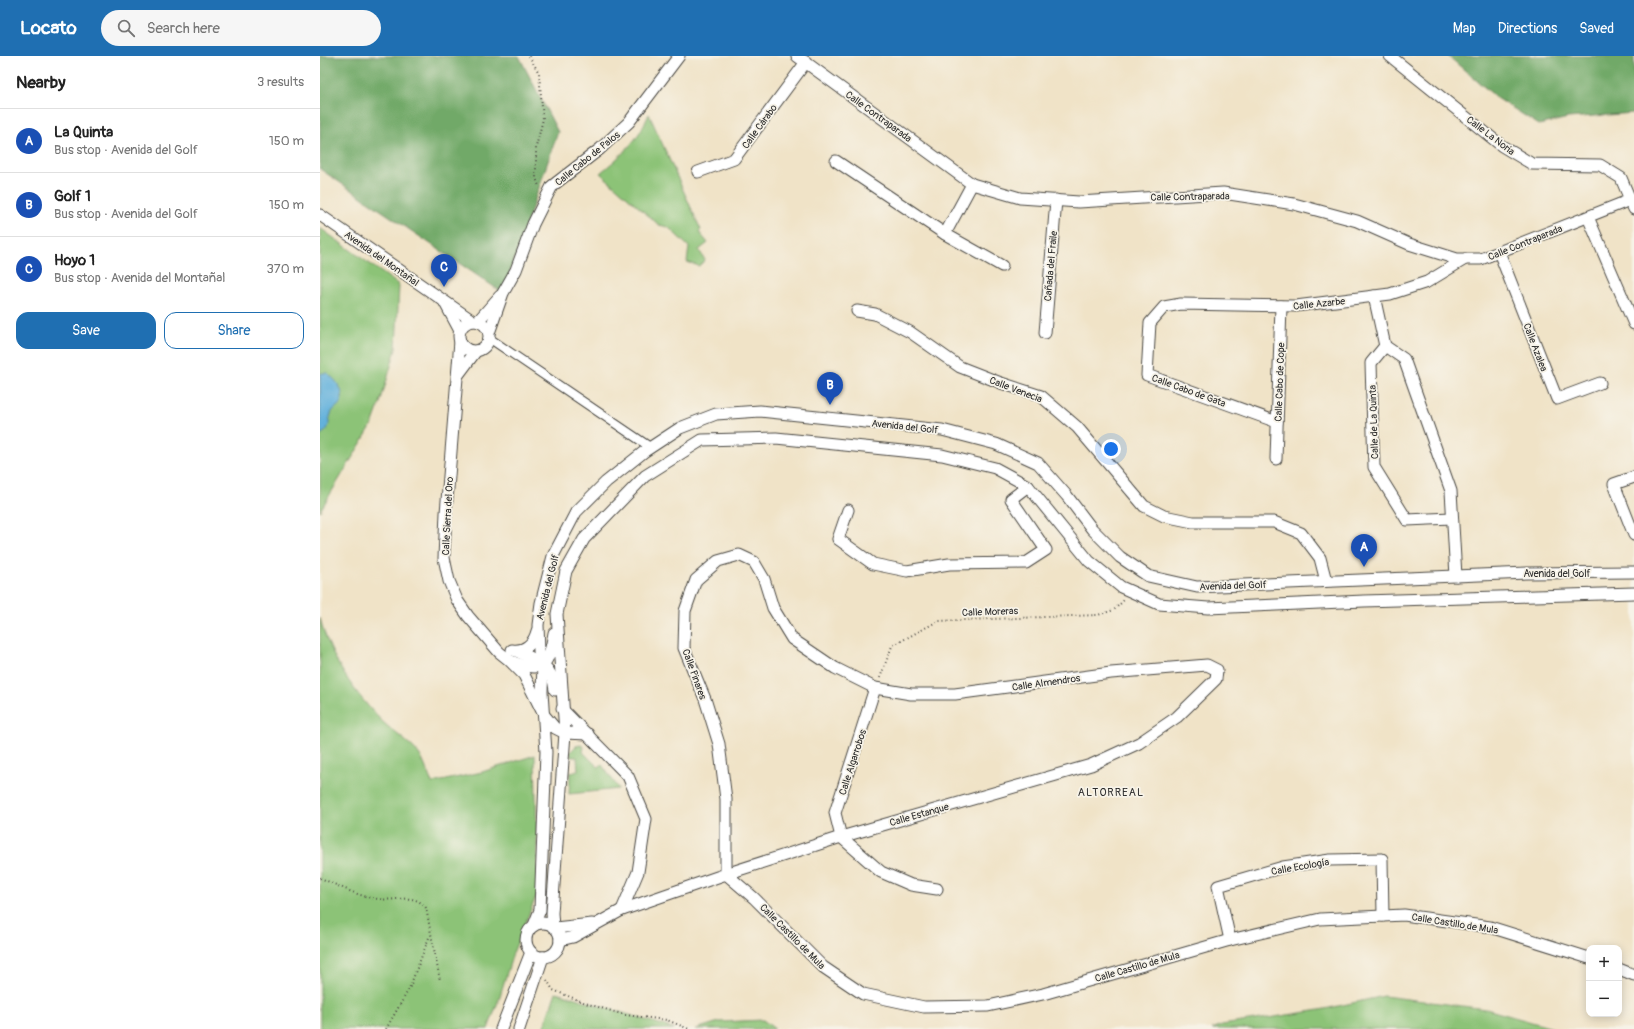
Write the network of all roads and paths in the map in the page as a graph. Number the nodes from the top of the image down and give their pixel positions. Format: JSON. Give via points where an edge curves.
{"nodes":[{"id":1,"x":529,"y":56,"type":"edge"},
{"id":2,"x":679,"y":56,"type":"edge"},
{"id":3,"x":1390,"y":56,"type":"edge"},
{"id":4,"x":801,"y":59,"type":"edge"},
{"id":5,"x":836,"y":161,"type":"dead end"},
{"id":6,"x":698,"y":172,"type":"dead end"},
{"id":7,"x":972,"y":184,"type":"junction"},
{"id":8,"x":1056,"y":200,"type":"junction"},
{"id":9,"x":544,"y":202,"type":"junction"},
{"id":10,"x":1632,"y":204,"type":"edge"},
{"id":11,"x":320,"y":215,"type":"edge"},
{"id":12,"x":1588,"y":217,"type":"junction"},
{"id":13,"x":945,"y":234,"type":"junction"},
{"id":14,"x":1499,"y":252,"type":"junction"},
{"id":15,"x":1466,"y":259,"type":"junction"},
{"id":16,"x":1002,"y":266,"type":"dead end"},
{"id":17,"x":503,"y":293,"type":"junction"},
{"id":18,"x":1374,"y":296,"type":"junction"},
{"id":19,"x":445,"y":302,"type":"junction"},
{"id":20,"x":1282,"y":306,"type":"junction"},
{"id":21,"x":1164,"y":307,"type":"joint"},
{"id":22,"x":857,"y":312,"type":"dead end"},
{"id":23,"x":475,"y":321,"type":"junction"},
{"id":24,"x":1634,"y":324,"type":"edge"},
{"id":25,"x":1045,"y":332,"type":"dead end"},
{"id":26,"x":489,"y":335,"type":"junction"},
{"id":27,"x":460,"y":336,"type":"junction"},
{"id":28,"x":1385,"y":346,"type":"junction"},
{"id":29,"x":476,"y":351,"type":"junction"},
{"id":30,"x":458,"y":375,"type":"junction"},
{"id":31,"x":1600,"y":383,"type":"dead end"},
{"id":32,"x":1277,"y":422,"type":"junction"},
{"id":33,"x":650,"y":447,"type":"junction"},
{"id":34,"x":1276,"y":459,"type":"dead end"},
{"id":35,"x":1634,"y":477,"type":"edge"},
{"id":36,"x":1028,"y":486,"type":"junction"},
{"id":37,"x":848,"y":510,"type":"dead end"},
{"id":38,"x":1452,"y":518,"type":"junction"},
{"id":39,"x":1634,"y":535,"type":"edge"},
{"id":40,"x":1634,"y":572,"type":"edge"},
{"id":41,"x":1456,"y":576,"type":"junction"},
{"id":42,"x":1326,"y":581,"type":"junction"},
{"id":43,"x":1132,"y":593,"type":"junction"},
{"id":44,"x":1634,"y":593,"type":"edge"},
{"id":45,"x":557,"y":614,"type":"junction"},
{"id":46,"x":538,"y":625,"type":"junction"},
{"id":47,"x":492,"y":643,"type":"junction"},
{"id":48,"x":516,"y":651,"type":"junction"},
{"id":49,"x":509,"y":660,"type":"junction"},
{"id":50,"x":543,"y":664,"type":"junction"},
{"id":51,"x":1217,"y":670,"type":"joint"},
{"id":52,"x":876,"y":688,"type":"junction"},
{"id":53,"x":564,"y":712,"type":"junction"},
{"id":54,"x":544,"y":715,"type":"junction"},
{"id":55,"x":565,"y":733,"type":"junction"},
{"id":56,"x":588,"y":734,"type":"junction"},
{"id":57,"x":842,"y":837,"type":"junction"},
{"id":58,"x":726,"y":874,"type":"junction"},
{"id":59,"x":320,"y":878,"type":"edge"},
{"id":60,"x":937,"y":889,"type":"dead end"},
{"id":61,"x":622,"y":910,"type":"junction"},
{"id":62,"x":1383,"y":916,"type":"junction"},
{"id":63,"x":596,"y":924,"type":"junction"},
{"id":64,"x":534,"y":925,"type":"junction"},
{"id":65,"x":554,"y":927,"type":"junction"},
{"id":66,"x":431,"y":934,"type":"junction"},
{"id":67,"x":560,"y":940,"type":"junction"},
{"id":68,"x":1230,"y":940,"type":"junction"},
{"id":69,"x":531,"y":952,"type":"junction"},
{"id":70,"x":543,"y":957,"type":"junction"},
{"id":71,"x":1586,"y":957,"type":"edge"},
{"id":72,"x":1622,"y":970,"type":"edge"},
{"id":73,"x":537,"y":975,"type":"junction"},
{"id":74,"x":1634,"y":975,"type":"edge"},
{"id":75,"x":440,"y":980,"type":"dead end"},
{"id":76,"x":386,"y":1029,"type":"edge"},
{"id":77,"x":501,"y":1029,"type":"edge"},
{"id":78,"x":519,"y":1029,"type":"edge"},
{"id":79,"x":689,"y":1029,"type":"edge"}],
"edges":[{"from":1,"to":9,"type":"path","via":[[539,73],[543,119],[536,147],[536,178]]},
{"from":2,"to":9,"type":"street","name":"Calle Cabo de Palos","via":[[629,122],[600,149],[552,186]]},
{"from":3,"to":10,"type":"street","name":"Calle La Noria","via":[[1502,146],[1532,164],[1600,165],[1621,178]]},
{"from":4,"to":6,"type":"street","name":"Calle Cárabo","via":[[734,159]]},
{"from":4,"to":7,"type":"street","name":"Calle Contraparada"},
{"from":5,"to":13,"type":"street"},
{"from":7,"to":8,"type":"street","name":"Calle Contraparada","via":[[1020,198]]},
{"from":7,"to":13,"type":"street"},
{"from":8,"to":15,"type":"street","name":"Calle Contraparada","via":[[1079,202],[1222,193],[1294,204],[1357,221],[1410,244],[1457,259]]},
{"from":8,"to":25,"type":"street","name":"Cañada del Fraile"},
{"from":9,"to":17,"type":"street","name":"Calle Cabo de Palos","via":[[516,270]]},
{"from":10,"to":12,"type":"street","name":"Calle Contraparada"},
{"from":11,"to":19,"type":"street","name":"Avenida del Montañal"},
{"from":12,"to":14,"type":"street","name":"Calle Contraparada"},
{"from":12,"to":24,"type":"street"},
{"from":13,"to":16,"type":"street"},
{"from":14,"to":15,"type":"street","name":"Calle Contraparada","via":[[1481,259]]},
{"from":14,"to":31,"type":"street","name":"Calle Azalea","via":[[1557,399]]},
{"from":15,"to":18,"type":"street","name":"Calle Azarbe","via":[[1427,282],[1390,294]]},
{"from":17,"to":23,"type":"street","name":"Calle Cabo de Palos"},
{"from":17,"to":26,"type":"street","name":"Calle Cabo de Palos"},
{"from":18,"to":20,"type":"street","name":"Calle Azarbe"},
{"from":18,"to":28,"type":"street"},
{"from":19,"to":23,"type":"street","name":"Avenida del Montañal"},
{"from":19,"to":27,"type":"street","name":"Avenida del Montañal"},
{"from":20,"to":21,"type":"street","name":"Calle Azarbe","via":[[1181,304]]},
{"from":20,"to":32,"type":"street","name":"Calle Cabo de Cope"},
{"from":21,"to":32,"type":"street","name":"Calle Cabo de Gata","via":[[1150,323],[1147,375]]},
{"from":22,"to":42,"type":"street","name":"Calle Venecia","via":[[875,314],[910,332],[960,367],[1041,396],[1077,427],[1144,506],[1164,516],[1193,522],[1274,522],[1301,533],[1320,558]]},
{"from":23,"to":26,"type":"street","via":[[485,325]]},
{"from":23,"to":27,"type":"street","via":[[465,324]]},
{"from":26,"to":29,"type":"street","via":[[485,347]]},
{"from":26,"to":33,"type":"street"},
{"from":27,"to":29,"type":"street","via":[[466,348]]},
{"from":27,"to":30,"type":"street","name":"Calle Sierra del Oro"},
{"from":28,"to":38,"type":"street","via":[[1404,360],[1451,491]]},
{"from":28,"to":38,"type":"street","name":"Calle de La Quinta","via":[[1371,363],[1374,467],[1407,520]]},
{"from":29,"to":30,"type":"street"},
{"from":30,"to":47,"type":"street","name":"Calle Sierra del Oro","via":[[444,558],[449,581],[457,600]]},
{"from":32,"to":34,"type":"street","name":"Calle Cabo de Cope"},
{"from":33,"to":42,"type":"street","name":"Avenida del Golf","via":[[680,428],[716,414],[760,411],[942,430],[996,444],[1038,463],[1068,496],[1092,529],[1120,557],[1148,576],[1197,586]]},
{"from":33,"to":46,"type":"street","name":"Avenida del Golf","via":[[606,482],[576,512],[553,556]]},
{"from":35,"to":39,"type":"street","via":[[1614,484]]},
{"from":36,"to":37,"type":"street","via":[[1011,499],[1046,550],[1026,563],[949,564],[907,572],[873,564],[838,539]]},
{"from":36,"to":43,"type":"street","name":"Avenida del Golf","via":[[1089,561]]},
{"from":36,"to":45,"type":"street","name":"Avenida del Golf","via":[[995,468],[942,455],[776,438],[702,440],[645,476],[584,539],[566,571]]},
{"from":38,"to":41,"type":"street"},
{"from":40,"to":41,"type":"street","name":"Avenida del Golf"},
{"from":41,"to":42,"type":"street","name":"Avenida del Golf"},
{"from":43,"to":44,"type":"street","name":"Avenida del Golf","via":[[1159,604],[1208,608]]},
{"from":43,"to":52,"type":"path","name":"Calle Moreras","via":[[1114,610],[1098,615],[938,621],[892,646]]},
{"from":45,"to":50,"type":"street","via":[[549,657]]},
{"from":45,"to":53,"type":"street","name":"Avenida del Golf"},
{"from":46,"to":48,"type":"street","via":[[536,636],[530,645]]},
{"from":46,"to":50,"type":"street","name":"Avenida del Golf","via":[[539,651]]},
{"from":47,"to":48,"type":"street"},
{"from":47,"to":49,"type":"street","name":"Calle Sierra del Oro"},
{"from":48,"to":50,"type":"street"},
{"from":49,"to":50,"type":"street","via":[[524,666]]},
{"from":49,"to":54,"type":"street","name":"Calle Sierra del Oro","via":[[530,685]]},
{"from":50,"to":53,"type":"street","via":[[554,678],[556,700]]},
{"from":50,"to":54,"type":"street","name":"Avenida del Golf"},
{"from":51,"to":52,"type":"street","name":"Calle Almendros","via":[[1207,665],[1111,673],[955,694],[912,694]]},
{"from":51,"to":57,"type":"street","name":"Calle Estanque","via":[[1216,679],[1177,717],[1139,743],[1091,765]]},
{"from":52,"to":57,"type":"street","name":"Calle Algarrobos","via":[[835,813]]},
{"from":52,"to":58,"type":"street","name":"Calle Pinares","via":[[835,668],[792,639],[773,608],[764,579],[754,562],[738,555],[718,561],[696,580],[685,611],[684,648],[705,699],[718,744],[726,799]]},
{"from":53,"to":55,"type":"street","name":"Avenida del Golf"},
{"from":53,"to":56,"type":"street"},
{"from":54,"to":55,"type":"street","via":[[556,728]]},
{"from":54,"to":64,"type":"street","name":"Avenida del Golf","via":[[544,829],[540,910]]},
{"from":55,"to":56,"type":"street"},
{"from":55,"to":65,"type":"street","name":"Avenida del Golf","via":[[552,913]]},
{"from":56,"to":61,"type":"street","via":[[628,776],[646,820],[638,872]]},
{"from":57,"to":58,"type":"street","name":"Calle Estanque"},
{"from":57,"to":60,"type":"street","via":[[881,872],[911,885]]},
{"from":58,"to":61,"type":"street","name":"Calle Estanque"},
{"from":58,"to":68,"type":"street","name":"Calle Castillo de Mula","via":[[754,898],[823,967],[863,994],[924,1007],[988,1006],[1043,994]]},
{"from":59,"to":66,"type":"path","via":[[351,892],[373,898],[407,898],[420,902],[426,908]]},
{"from":61,"to":63,"type":"street","name":"Calle Estanque"},
{"from":62,"to":68,"type":"street","name":"Calle Castillo de Mula","via":[[1320,919]]},
{"from":62,"to":68,"type":"street","name":"Calle Ecología","via":[[1382,859],[1330,860],[1283,867],[1218,886]]},
{"from":62,"to":71,"type":"street","name":"Calle Castillo de Mula","via":[[1404,915],[1490,927]]},
{"from":63,"to":65,"type":"street","name":"Calle Estanque"},
{"from":63,"to":67,"type":"street","name":"Calle Estanque"},
{"from":64,"to":65,"type":"street","via":[[545,923]]},
{"from":64,"to":69,"type":"street","via":[[526,938]]},
{"from":65,"to":67,"type":"street"},
{"from":66,"to":75,"type":"path"},
{"from":66,"to":76,"type":"path","via":[[409,989]]},
{"from":67,"to":70,"type":"street","via":[[553,954]]},
{"from":69,"to":70,"type":"street"},
{"from":69,"to":77,"type":"street"},
{"from":70,"to":73,"type":"street"},
{"from":72,"to":74,"type":"street"},
{"from":73,"to":78,"type":"street"},
{"from":73,"to":79,"type":"path","via":[[548,980],[553,990],[588,1004],[625,1015],[667,1020]]}]}
